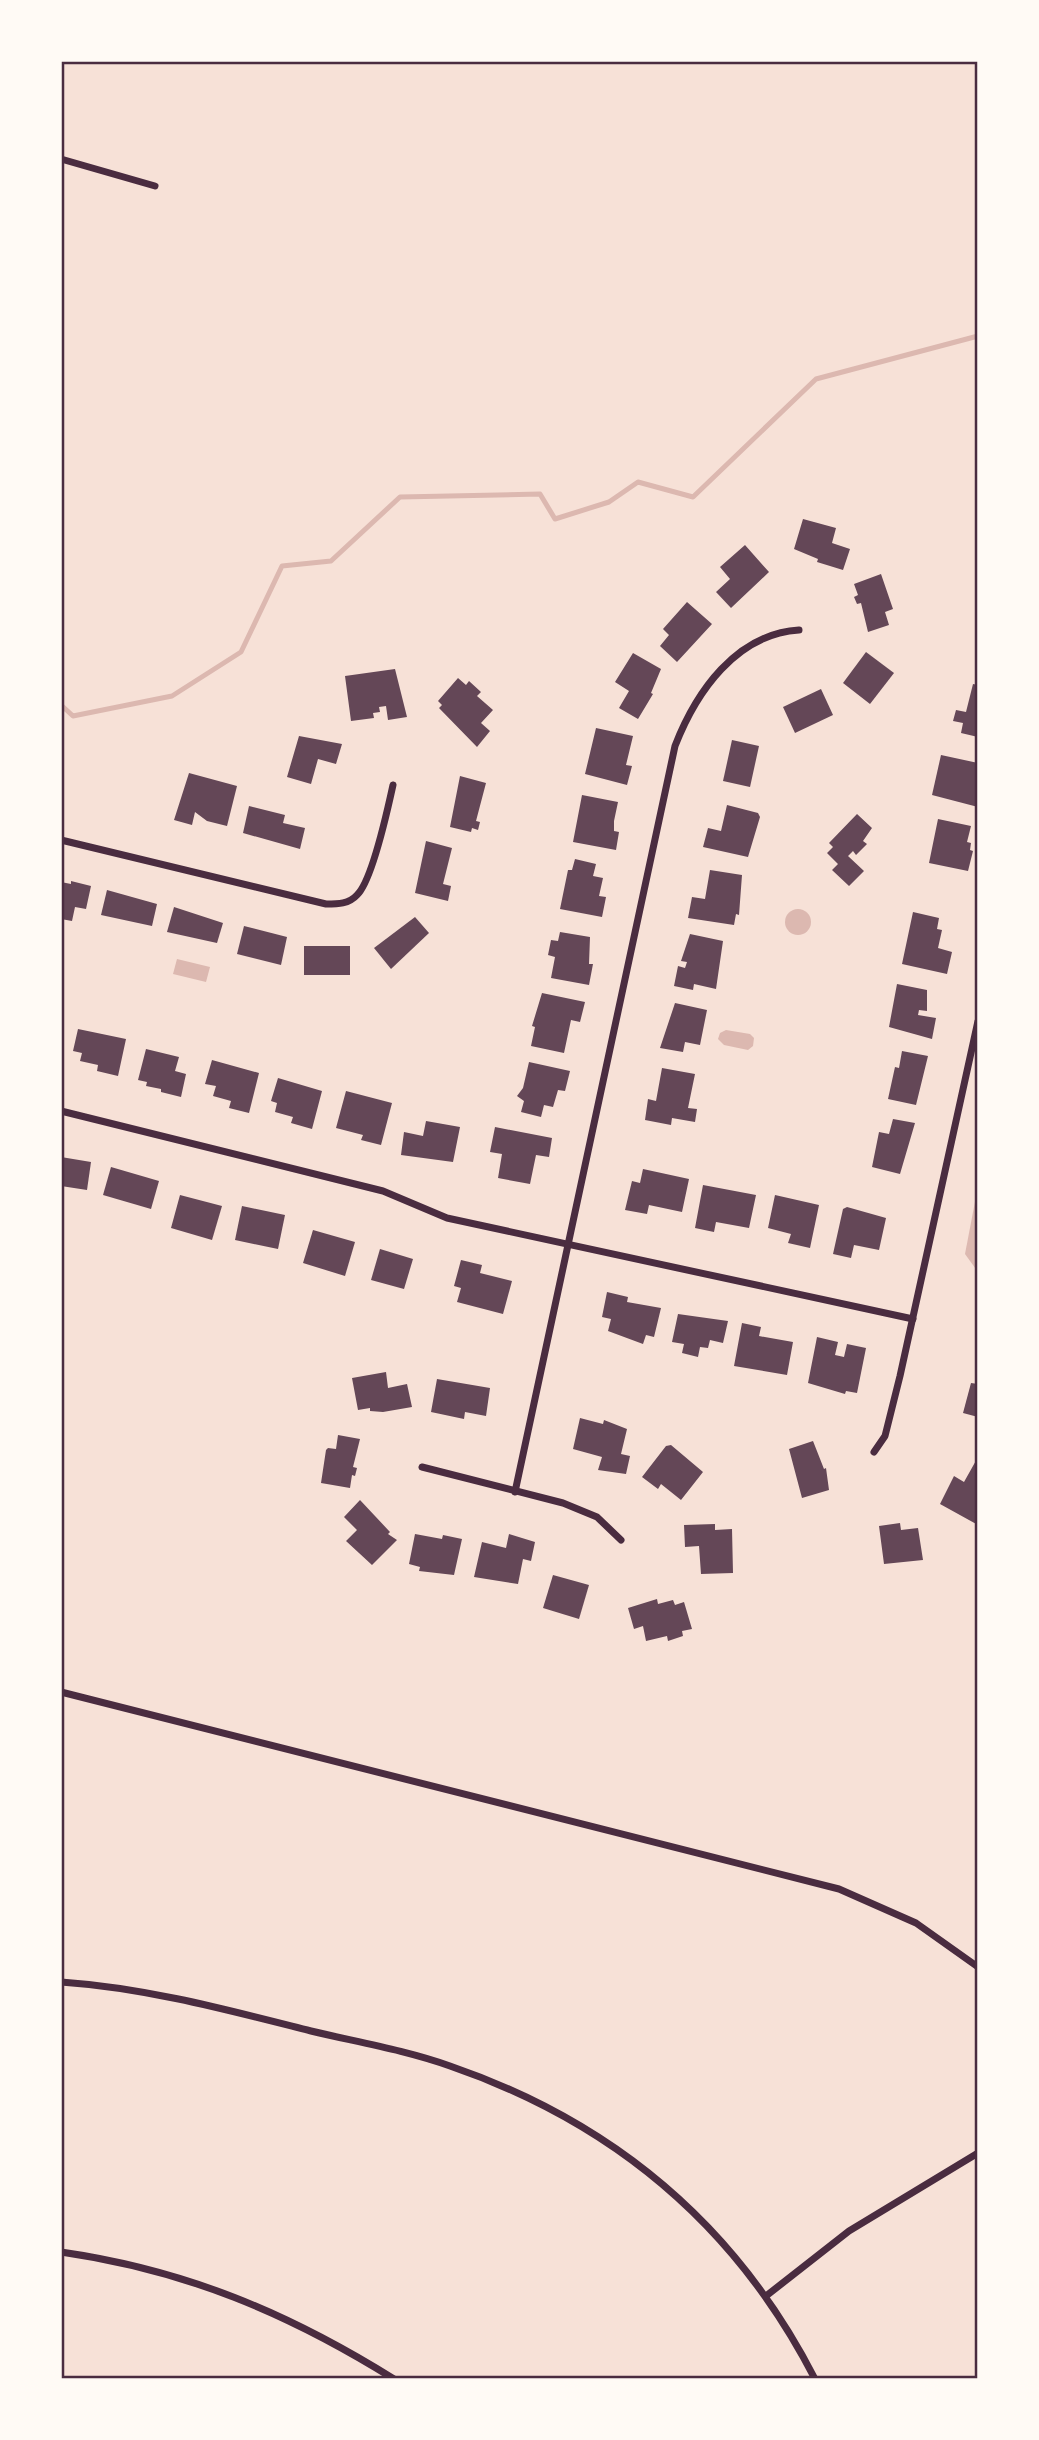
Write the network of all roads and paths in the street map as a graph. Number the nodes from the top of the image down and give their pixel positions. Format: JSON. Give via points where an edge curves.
{"nodes":[{"id":1,"x":61,"y":159,"type":"edge"},
{"id":2,"x":155,"y":186,"type":"dead end"},
{"id":3,"x":799,"y":630,"type":"dead end"},
{"id":4,"x":393,"y":785,"type":"dead end"},
{"id":5,"x":61,"y":840,"type":"edge"},
{"id":6,"x":978,"y":1021,"type":"edge"},
{"id":7,"x":61,"y":1111,"type":"edge"},
{"id":8,"x":570,"y":1246,"type":"junction"},
{"id":9,"x":913,"y":1319,"type":"junction"},
{"id":10,"x":874,"y":1452,"type":"dead end"},
{"id":11,"x":422,"y":1467,"type":"dead end"},
{"id":12,"x":515,"y":1492,"type":"junction"},
{"id":13,"x":621,"y":1540,"type":"dead end"},
{"id":14,"x":61,"y":1692,"type":"edge"},
{"id":15,"x":978,"y":1967,"type":"edge"},
{"id":16,"x":61,"y":1982,"type":"edge"},
{"id":17,"x":978,"y":2153,"type":"edge"},
{"id":18,"x":61,"y":2252,"type":"edge"},
{"id":19,"x":766,"y":2296,"type":"junction"},
{"id":20,"x":394,"y":2379,"type":"edge"},
{"id":21,"x":815,"y":2379,"type":"edge"}],
"edges":[{"from":1,"to":2,"type":"street"},
{"from":3,"to":8,"type":"street","via":[[756,641],[734,658],[690,709],[677,741]]},
{"from":4,"to":5,"type":"street","via":[[364,888],[339,904]]},
{"from":6,"to":9,"type":"street"},
{"from":7,"to":8,"type":"street","via":[[333,1177],[383,1191],[447,1218]]},
{"from":8,"to":9,"type":"street"},
{"from":8,"to":12,"type":"street"},
{"from":9,"to":10,"type":"street","via":[[885,1436]]},
{"from":11,"to":12,"type":"street"},
{"from":12,"to":13,"type":"street","via":[[597,1517]]},
{"from":14,"to":15,"type":"street","via":[[839,1889],[916,1923]]},
{"from":16,"to":19,"type":"street","via":[[199,2002],[397,2050],[500,2085],[602,2138],[645,2169],[686,2203]]},
{"from":17,"to":19,"type":"street","via":[[849,2231]]},
{"from":18,"to":20,"type":"street","via":[[154,2270],[254,2303],[331,2340]]},
{"from":19,"to":21,"type":"street"}]}
